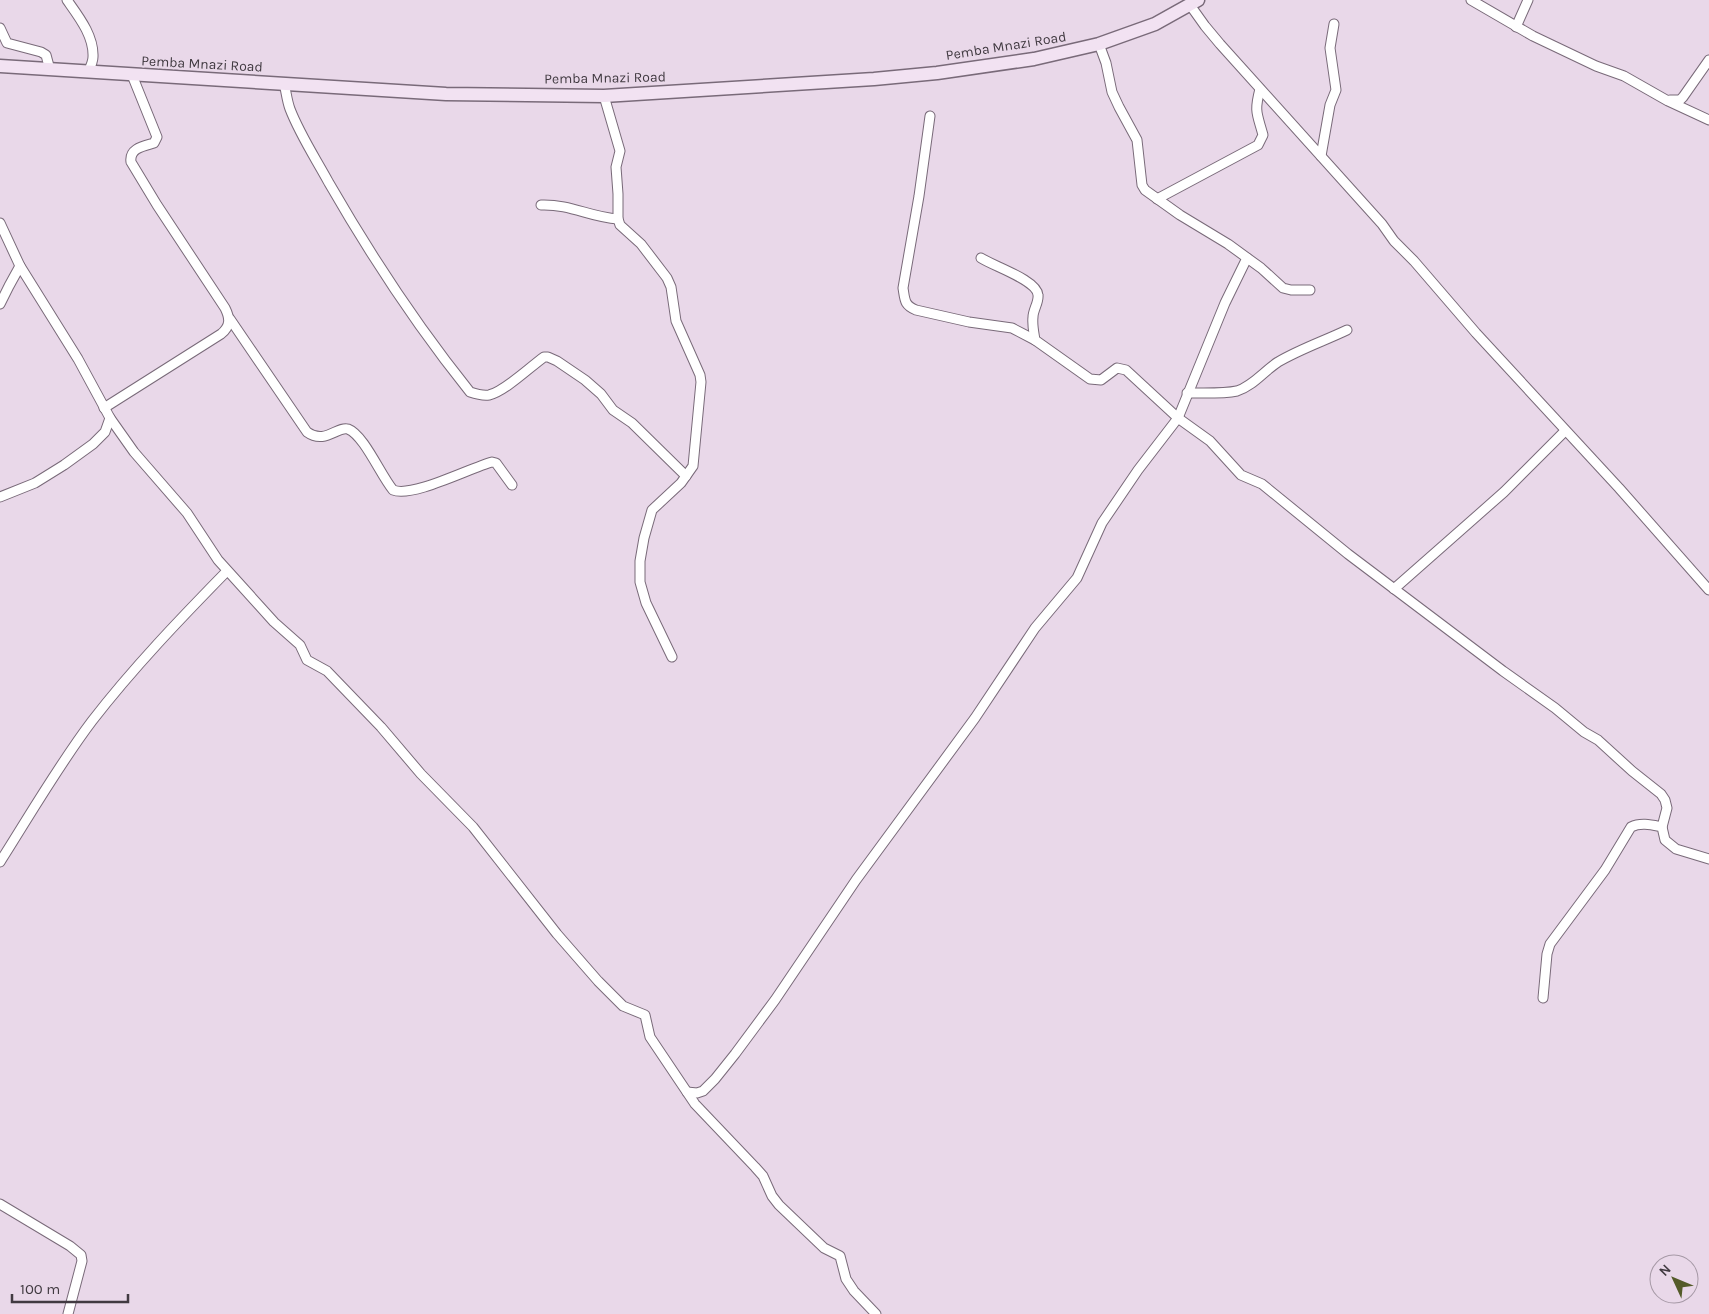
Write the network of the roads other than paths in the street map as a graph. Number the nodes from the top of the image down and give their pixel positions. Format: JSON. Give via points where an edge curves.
{"nodes":[{"id":1,"x":67,"y":0,"type":"edge"},
{"id":2,"x":1471,"y":0,"type":"edge"},
{"id":3,"x":1528,"y":0,"type":"edge"},
{"id":4,"x":1194,"y":2,"type":"edge"},
{"id":5,"x":1334,"y":24,"type":"dead end"},
{"id":6,"x":1516,"y":27,"type":"junction"},
{"id":7,"x":0,"y":28,"type":"edge"},
{"id":8,"x":1099,"y":44,"type":"junction"},
{"id":9,"x":1709,"y":60,"type":"edge"},
{"id":10,"x":0,"y":66,"type":"edge"},
{"id":11,"x":50,"y":70,"type":"junction"},
{"id":12,"x":88,"y":72,"type":"junction"},
{"id":13,"x":132,"y":75,"type":"junction"},
{"id":14,"x":284,"y":83,"type":"junction"},
{"id":15,"x":1260,"y":89,"type":"junction"},
{"id":16,"x":604,"y":96,"type":"junction"},
{"id":17,"x":1668,"y":101,"type":"junction"},
{"id":18,"x":930,"y":116,"type":"dead end"},
{"id":19,"x":1709,"y":120,"type":"edge"},
{"id":20,"x":1321,"y":156,"type":"junction"},
{"id":21,"x":1156,"y":199,"type":"junction"},
{"id":22,"x":541,"y":205,"type":"dead end"},
{"id":23,"x":618,"y":218,"type":"junction"},
{"id":24,"x":0,"y":223,"type":"edge"},
{"id":25,"x":981,"y":258,"type":"dead end"},
{"id":26,"x":1247,"y":258,"type":"junction"},
{"id":27,"x":20,"y":266,"type":"junction"},
{"id":28,"x":1310,"y":290,"type":"dead end"},
{"id":29,"x":0,"y":304,"type":"edge"},
{"id":30,"x":230,"y":319,"type":"junction"},
{"id":31,"x":1347,"y":330,"type":"dead end"},
{"id":32,"x":1035,"y":340,"type":"junction"},
{"id":33,"x":1187,"y":393,"type":"junction"},
{"id":34,"x":104,"y":408,"type":"junction"},
{"id":35,"x":110,"y":418,"type":"junction"},
{"id":36,"x":1178,"y":418,"type":"junction"},
{"id":37,"x":1565,"y":430,"type":"junction"},
{"id":38,"x":686,"y":476,"type":"junction"},
{"id":39,"x":512,"y":485,"type":"dead end"},
{"id":40,"x":0,"y":497,"type":"edge"},
{"id":41,"x":227,"y":571,"type":"junction"},
{"id":42,"x":1705,"y":581,"type":"edge"},
{"id":43,"x":1394,"y":589,"type":"junction"},
{"id":44,"x":1709,"y":590,"type":"edge"},
{"id":45,"x":672,"y":657,"type":"dead end"},
{"id":46,"x":1662,"y":827,"type":"junction"},
{"id":47,"x":1709,"y":858,"type":"edge"},
{"id":48,"x":0,"y":862,"type":"edge"},
{"id":49,"x":1543,"y":998,"type":"dead end"},
{"id":50,"x":687,"y":1092,"type":"junction"},
{"id":51,"x":0,"y":1204,"type":"edge"},
{"id":52,"x":68,"y":1314,"type":"edge"},
{"id":53,"x":876,"y":1314,"type":"edge"}],
"edges":[{"from":1,"to":12,"type":"street","via":[[91,39],[94,58]]},
{"from":2,"to":6,"type":"street"},
{"from":3,"to":6,"type":"street"},
{"from":4,"to":8,"type":"main road","name":"Pemba Mnazi Road","via":[[1155,24]]},
{"from":4,"to":15,"type":"street","via":[[1205,26]]},
{"from":5,"to":20,"type":"street","via":[[1330,48],[1336,90],[1330,105]]},
{"from":6,"to":17,"type":"street","via":[[1624,76]]},
{"from":7,"to":11,"type":"street","via":[[7,43],[46,56]]},
{"from":8,"to":16,"type":"main road","name":"Pemba Mnazi Road","via":[[1034,59],[937,73]]},
{"from":8,"to":21,"type":"street","via":[[1112,92],[1137,140],[1142,185]]},
{"from":9,"to":17,"type":"street","via":[[1680,100]]},
{"from":10,"to":11,"type":"main road","name":"Pemba Mnazi Road"},
{"from":11,"to":12,"type":"main road","name":"Pemba Mnazi Road"},
{"from":12,"to":13,"type":"main road","name":"Pemba Mnazi Road"},
{"from":13,"to":14,"type":"main road","name":"Pemba Mnazi Road"},
{"from":13,"to":30,"type":"street","via":[[157,137],[154,142],[134,150],[130,155],[131,162]]},
{"from":14,"to":16,"type":"main road","name":"Pemba Mnazi Road","via":[[446,94]]},
{"from":14,"to":38,"type":"street","via":[[289,106],[301,134],[352,224],[425,335],[470,392],[488,395],[548,357],[602,394],[613,410],[632,423]]},
{"from":15,"to":20,"type":"street"},
{"from":15,"to":21,"type":"street","via":[[1256,112],[1263,135],[1258,145]]},
{"from":16,"to":23,"type":"street","via":[[620,151],[616,167]]},
{"from":17,"to":19,"type":"street"},
{"from":18,"to":32,"type":"street","via":[[903,288],[905,302],[916,310],[1017,329]]},
{"from":20,"to":37,"type":"street"},
{"from":21,"to":26,"type":"street"},
{"from":22,"to":23,"type":"street","via":[[561,205],[602,218]]},
{"from":23,"to":38,"type":"street","via":[[620,225],[641,244],[667,278],[676,321],[700,375],[695,457]]},
{"from":24,"to":27,"type":"street"},
{"from":25,"to":32,"type":"street","via":[[1027,281],[1037,291],[1032,317]]},
{"from":26,"to":28,"type":"street","via":[[1283,288]]},
{"from":26,"to":33,"type":"street"},
{"from":27,"to":29,"type":"street"},
{"from":27,"to":34,"type":"street","via":[[78,359]]},
{"from":30,"to":34,"type":"street","via":[[228,328],[221,334]]},
{"from":30,"to":39,"type":"street","via":[[307,432],[316,437],[350,430],[393,490],[418,488],[492,462]]},
{"from":31,"to":33,"type":"street","via":[[1278,362],[1238,390]]},
{"from":32,"to":36,"type":"street","via":[[1090,379],[1101,380],[1117,368],[1126,370]]},
{"from":33,"to":36,"type":"street"},
{"from":34,"to":35,"type":"street"},
{"from":35,"to":40,"type":"street","via":[[105,432],[64,465]]},
{"from":35,"to":41,"type":"street","via":[[134,452],[187,514]]},
{"from":36,"to":43,"type":"street","via":[[1210,441],[1241,475],[1262,484]]},
{"from":36,"to":50,"type":"street","via":[[1102,523],[1077,578],[1035,628],[975,718],[867,865],[756,1026],[709,1086],[697,1093]]},
{"from":37,"to":42,"type":"street"},
{"from":37,"to":43,"type":"street","via":[[1504,492]]},
{"from":38,"to":45,"type":"street","via":[[652,510],[640,562],[640,582],[646,603]]},
{"from":41,"to":48,"type":"street","via":[[173,627],[91,722]]},
{"from":41,"to":50,"type":"street","via":[[274,622],[296,640],[307,660],[328,671],[382,727],[473,828],[598,981],[623,1006],[645,1015],[650,1038]]},
{"from":42,"to":44,"type":"street"},
{"from":43,"to":46,"type":"street","via":[[1598,740],[1661,794],[1667,808]]},
{"from":46,"to":47,"type":"street","via":[[1665,840],[1676,849]]},
{"from":46,"to":49,"type":"street","via":[[1636,824],[1628,831],[1605,870],[1550,944]]},
{"from":50,"to":53,"type":"street","via":[[703,1114],[755,1167],[779,1205],[824,1248],[840,1256],[846,1279]]},
{"from":51,"to":52,"type":"street","via":[[81,1255]]}]}
